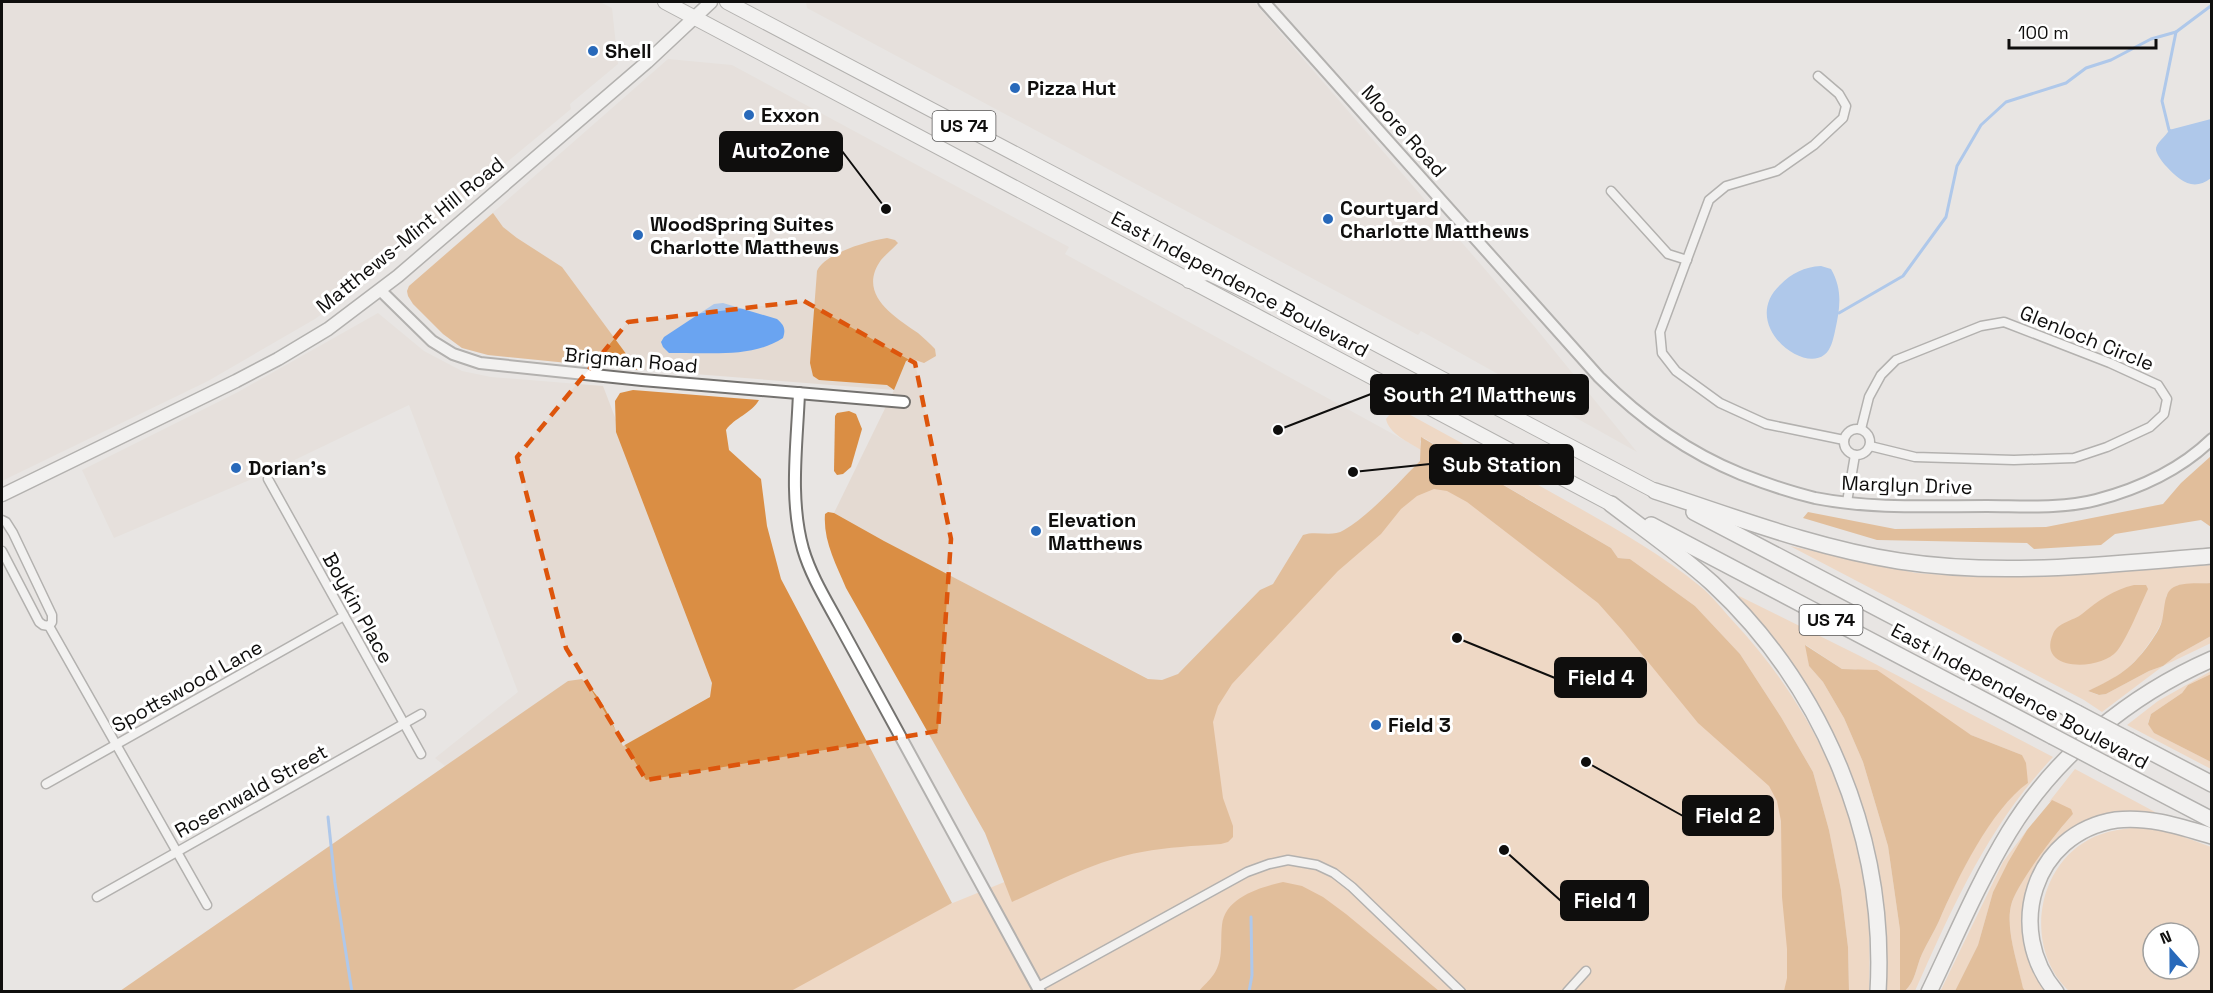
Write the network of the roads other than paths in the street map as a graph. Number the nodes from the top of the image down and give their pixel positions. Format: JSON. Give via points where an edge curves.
{"nodes":[{"id":1,"x":665,"y":2,"type":"edge"},
{"id":2,"x":711,"y":2,"type":"edge"},
{"id":3,"x":727,"y":2,"type":"edge"},
{"id":4,"x":1264,"y":2,"type":"edge"},
{"id":5,"x":694,"y":18,"type":"junction"},
{"id":6,"x":1818,"y":76,"type":"dead end"},
{"id":7,"x":1611,"y":191,"type":"dead end"},
{"id":8,"x":1687,"y":260,"type":"junction"},
{"id":9,"x":1189,"y":281,"type":"junction"},
{"id":10,"x":380,"y":290,"type":"junction"},
{"id":11,"x":1333,"y":321,"type":"junction"},
{"id":12,"x":1564,"y":338,"type":"joint"},
{"id":13,"x":799,"y":393,"type":"junction"},
{"id":14,"x":904,"y":402,"type":"dead end"},
{"id":15,"x":1861,"y":429,"type":"junction"},
{"id":16,"x":2211,"y":439,"type":"edge"},
{"id":17,"x":1844,"y":440,"type":"junction"},
{"id":18,"x":1870,"y":446,"type":"junction"},
{"id":19,"x":1855,"y":455,"type":"junction"},
{"id":20,"x":268,"y":479,"type":"dead end"},
{"id":21,"x":1655,"y":491,"type":"junction"},
{"id":22,"x":2,"y":495,"type":"edge"},
{"id":23,"x":1847,"y":502,"type":"junction"},
{"id":24,"x":1611,"y":504,"type":"junction"},
{"id":25,"x":2,"y":520,"type":"edge"},
{"id":26,"x":2,"y":551,"type":"edge"},
{"id":27,"x":2211,"y":556,"type":"edge"},
{"id":28,"x":344,"y":616,"type":"junction"},
{"id":29,"x":49,"y":626,"type":"junction"},
{"id":30,"x":2211,"y":659,"type":"edge"},
{"id":31,"x":421,"y":714,"type":"dead end"},
{"id":32,"x":405,"y":724,"type":"junction"},
{"id":33,"x":116,"y":744,"type":"junction"},
{"id":34,"x":421,"y":754,"type":"dead end"},
{"id":35,"x":46,"y":783,"type":"dead end"},
{"id":36,"x":2211,"y":784,"type":"edge"},
{"id":37,"x":2211,"y":820,"type":"edge"},
{"id":38,"x":2211,"y":836,"type":"edge"},
{"id":39,"x":177,"y":852,"type":"junction"},
{"id":40,"x":97,"y":897,"type":"dead end"},
{"id":41,"x":207,"y":905,"type":"dead end"},
{"id":42,"x":1586,"y":971,"type":"dead end"},
{"id":43,"x":1039,"y":989,"type":"edge"},
{"id":44,"x":1461,"y":992,"type":"edge"},
{"id":45,"x":1567,"y":992,"type":"edge"},
{"id":46,"x":1878,"y":992,"type":"edge"},
{"id":47,"x":1929,"y":992,"type":"edge"},
{"id":48,"x":2056,"y":992,"type":"edge"}],
"edges":[{"from":1,"to":5,"type":"highway","name":"East Independence Boulevard","number":"US 74"},
{"from":2,"to":5,"type":"main road","name":"Matthews-Mint Hill Road"},
{"from":3,"to":11,"type":"highway","name":"East Independence Boulevard","number":"US 74"},
{"from":4,"to":12,"type":"street","name":"Moore Road"},
{"from":5,"to":9,"type":"highway","name":"East Independence Boulevard","number":"US 74"},
{"from":5,"to":10,"type":"main road","name":"Matthews-Mint Hill Road"},
{"from":6,"to":8,"type":"street","via":[[1839,94],[1846,106],[1843,118],[1778,171],[1726,186],[1709,201]]},
{"from":7,"to":8,"type":"street","via":[[1668,254]]},
{"from":8,"to":17,"type":"street","via":[[1660,332],[1662,353],[1676,371],[1720,403],[1766,424]]},
{"from":9,"to":11,"type":"highway","via":[[1203,274],[1214,275],[1252,294]]},
{"from":9,"to":24,"type":"highway","name":"East Independence Boulevard","number":"US 74"},
{"from":10,"to":13,"type":"street","name":"Brigman Road","via":[[432,341],[453,354],[480,363]]},
{"from":10,"to":22,"type":"main road","name":"Matthews-Mint Hill Road","via":[[328,329],[278,359]]},
{"from":11,"to":21,"type":"highway","name":"East Independence Boulevard","number":"US 74"},
{"from":12,"to":23,"type":"street","name":"Marglyn Drive","via":[[1631,407],[1685,446],[1724,467],[1774,486],[1814,498]]},
{"from":13,"to":14,"type":"street","name":"Brigman Road"},
{"from":13,"to":43,"type":"street","via":[[796,505],[800,538],[810,568]]},
{"from":15,"to":17,"type":"street","via":[[1850,431]]},
{"from":15,"to":18,"type":"street","via":[[1869,436]]},
{"from":15,"to":18,"type":"street","name":"Glenloch Circle","via":[[1869,397],[1881,375],[1896,360],[1981,326],[2004,322],[2158,385],[2167,399],[2164,414],[2150,427],[2074,458],[1916,457]]},
{"from":16,"to":23,"type":"street","name":"Marglyn Drive","via":[[2162,475],[2130,489],[2066,505],[1908,507]]},
{"from":17,"to":19,"type":"street","via":[[1847,450]]},
{"from":18,"to":19,"type":"street"},
{"from":19,"to":23,"type":"street"},
{"from":20,"to":28,"type":"street","name":"Boykin Place"},
{"from":21,"to":27,"type":"highway","via":[[1821,544],[1919,563],[2037,568]]},
{"from":21,"to":36,"type":"highway","name":"East Independence Boulevard","number":"US 74","bridge":true},
{"from":24,"to":37,"type":"highway","name":"East Independence Boulevard","number":"US 74","bridge":true},
{"from":24,"to":46,"type":"highway","via":[[1688,562],[1737,608],[1780,661],[1815,716],[1843,774],[1863,837],[1876,903]]},
{"from":25,"to":29,"type":"street","via":[[13,533],[52,615]]},
{"from":26,"to":29,"type":"street","via":[[39,622]]},
{"from":28,"to":32,"type":"street","name":"Boykin Place"},
{"from":28,"to":33,"type":"street","name":"Spottswood Lane"},
{"from":29,"to":33,"type":"street"},
{"from":30,"to":47,"type":"highway","via":[[2133,703],[2053,773],[1993,859]]},
{"from":31,"to":32,"type":"street","name":"Rosenwald Street"},
{"from":32,"to":34,"type":"street","name":"Boykin Place"},
{"from":32,"to":39,"type":"street","name":"Rosenwald Street"},
{"from":33,"to":35,"type":"street","name":"Spottswood Lane"},
{"from":33,"to":39,"type":"street"},
{"from":38,"to":48,"type":"highway","via":[[2160,822],[2127,819],[2091,828],[2060,848],[2039,878],[2029,914],[2033,951]]},
{"from":39,"to":40,"type":"street","name":"Rosenwald Street"},
{"from":39,"to":41,"type":"street"},
{"from":42,"to":45,"type":"street"},
{"from":43,"to":44,"type":"street","via":[[1247,872],[1288,861],[1317,865],[1342,878]]}]}
